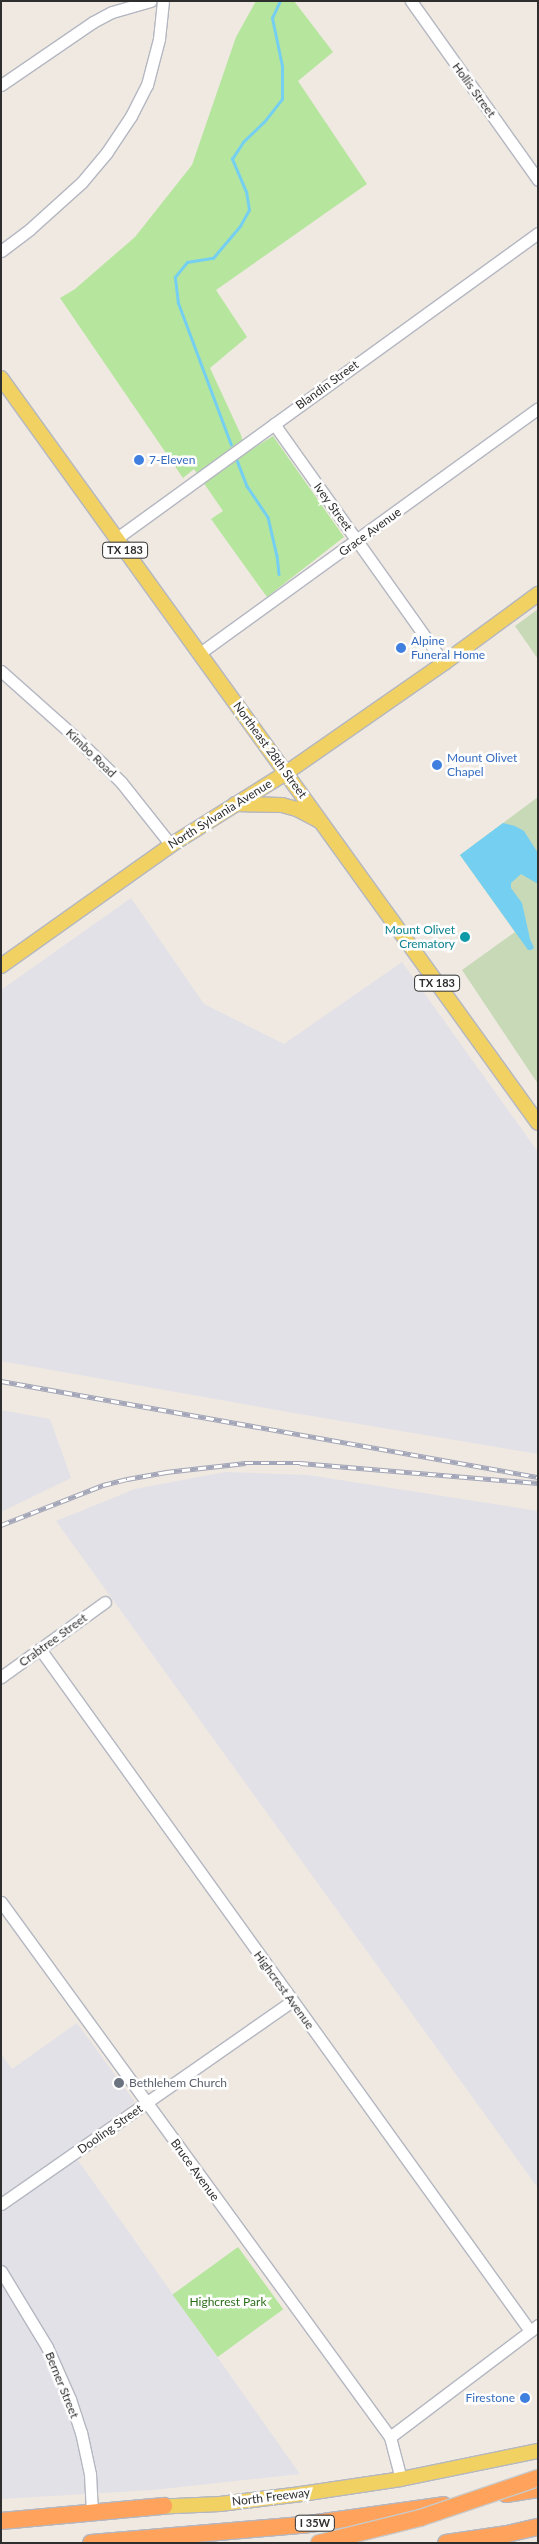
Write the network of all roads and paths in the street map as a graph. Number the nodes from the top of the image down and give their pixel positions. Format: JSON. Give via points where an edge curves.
{"nodes":[{"id":1,"x":150,"y":1,"type":"edge"},
{"id":2,"x":164,"y":1,"type":"edge"},
{"id":3,"x":411,"y":1,"type":"edge"},
{"id":4,"x":1,"y":85,"type":"edge"},
{"id":5,"x":538,"y":180,"type":"edge"},
{"id":6,"x":538,"y":233,"type":"edge"},
{"id":7,"x":1,"y":251,"type":"edge"},
{"id":8,"x":1,"y":378,"type":"edge"},
{"id":9,"x":538,"y":408,"type":"edge"},
{"id":10,"x":274,"y":424,"type":"junction"},
{"id":11,"x":117,"y":538,"type":"junction"},
{"id":12,"x":358,"y":541,"type":"junction"},
{"id":13,"x":538,"y":594,"type":"edge"},
{"id":14,"x":200,"y":653,"type":"junction"},
{"id":15,"x":444,"y":663,"type":"junction"},
{"id":16,"x":1,"y":671,"type":"edge"},
{"id":17,"x":286,"y":773,"type":"junction"},
{"id":18,"x":234,"y":804,"type":"junction"},
{"id":19,"x":323,"y":823,"type":"junction"},
{"id":20,"x":171,"y":845,"type":"junction"},
{"id":21,"x":1,"y":966,"type":"edge"},
{"id":22,"x":538,"y":1124,"type":"edge"},
{"id":23,"x":105,"y":1602,"type":"dead end"},
{"id":24,"x":40,"y":1649,"type":"junction"},
{"id":25,"x":1,"y":1677,"type":"edge"},
{"id":26,"x":1,"y":1902,"type":"edge"},
{"id":27,"x":292,"y":2001,"type":"junction"},
{"id":28,"x":147,"y":2103,"type":"junction"},
{"id":29,"x":1,"y":2204,"type":"edge"},
{"id":30,"x":1,"y":2271,"type":"edge"},
{"id":31,"x":534,"y":2328,"type":"edge"},
{"id":32,"x":390,"y":2437,"type":"junction"},
{"id":33,"x":538,"y":2451,"type":"edge"},
{"id":34,"x":538,"y":2478,"type":"edge"},
{"id":35,"x":401,"y":2479,"type":"junction"},
{"id":36,"x":538,"y":2489,"type":"edge"},
{"id":37,"x":164,"y":2506,"type":"junction"},
{"id":38,"x":92,"y":2510,"type":"junction"},
{"id":39,"x":1,"y":2516,"type":"edge"},
{"id":40,"x":1,"y":2521,"type":"edge"},
{"id":41,"x":538,"y":2527,"type":"edge"},
{"id":42,"x":91,"y":2543,"type":"edge"},
{"id":43,"x":319,"y":2543,"type":"edge"},
{"id":44,"x":446,"y":2543,"type":"edge"}],
"edges":[{"from":1,"to":4,"type":"street","via":[[112,12],[93,22]]},
{"from":2,"to":7,"type":"street","via":[[159,39],[147,85],[131,116],[82,182]]},
{"from":3,"to":5,"type":"street","name":"Hollis Street"},
{"from":6,"to":10,"type":"street","name":"Blandin Street"},
{"from":8,"to":11,"type":"main road","name":"Northeast 28th Street","number":"TX 183"},
{"from":9,"to":12,"type":"street","name":"Grace Avenue"},
{"from":10,"to":11,"type":"street","name":"Blandin Street"},
{"from":10,"to":12,"type":"street","name":"Ivey Street"},
{"from":11,"to":14,"type":"main road","name":"Northeast 28th Street","number":"TX 183"},
{"from":12,"to":14,"type":"street","name":"Grace Avenue"},
{"from":12,"to":15,"type":"street","name":"Ivey Street"},
{"from":13,"to":15,"type":"main road","name":"North Sylvania Avenue"},
{"from":14,"to":17,"type":"main road","name":"Northeast 28th Street","number":"TX 183"},
{"from":15,"to":17,"type":"main road","name":"North Sylvania Avenue"},
{"from":16,"to":20,"type":"street","name":"Kimbo Road","via":[[121,782]]},
{"from":17,"to":18,"type":"main road","name":"North Sylvania Avenue"},
{"from":17,"to":19,"type":"main road","name":"Northeast 28th Street","number":"TX 183"},
{"from":18,"to":19,"type":"main road","via":[[282,805]]},
{"from":18,"to":20,"type":"main road","name":"North Sylvania Avenue"},
{"from":19,"to":22,"type":"main road","name":"Northeast 28th Street","number":"TX 183"},
{"from":20,"to":21,"type":"main road","name":"North Sylvania Avenue"},
{"from":23,"to":24,"type":"street","name":"Crabtree Street"},
{"from":24,"to":25,"type":"street","name":"Crabtree Street"},
{"from":24,"to":27,"type":"street","name":"Highcrest Avenue"},
{"from":26,"to":28,"type":"street","name":"Bruce Avenue"},
{"from":27,"to":28,"type":"street","name":"Dooling Street"},
{"from":27,"to":31,"type":"street","name":"Highcrest Avenue"},
{"from":28,"to":29,"type":"street","name":"Dooling Street"},
{"from":28,"to":32,"type":"street","name":"Bruce Avenue"},
{"from":30,"to":38,"type":"street","name":"Berner Street","via":[[47,2347],[70,2399],[90,2474]]},
{"from":31,"to":32,"type":"street"},
{"from":32,"to":35,"type":"street"},
{"from":33,"to":35,"type":"main road","name":"North Freeway"},
{"from":34,"to":43,"type":"highway","bridge":true,"via":[[420,2518]]},
{"from":35,"to":37,"type":"main road","name":"North Freeway","via":[[238,2502]]},
{"from":36,"to":42,"type":"highway","number":"I 35W","via":[[302,2525]]},
{"from":37,"to":38,"type":"main road","name":"North Freeway"},
{"from":37,"to":40,"type":"highway"},
{"from":38,"to":39,"type":"main road","name":"North Freeway"},
{"from":41,"to":44,"type":"highway"}]}
